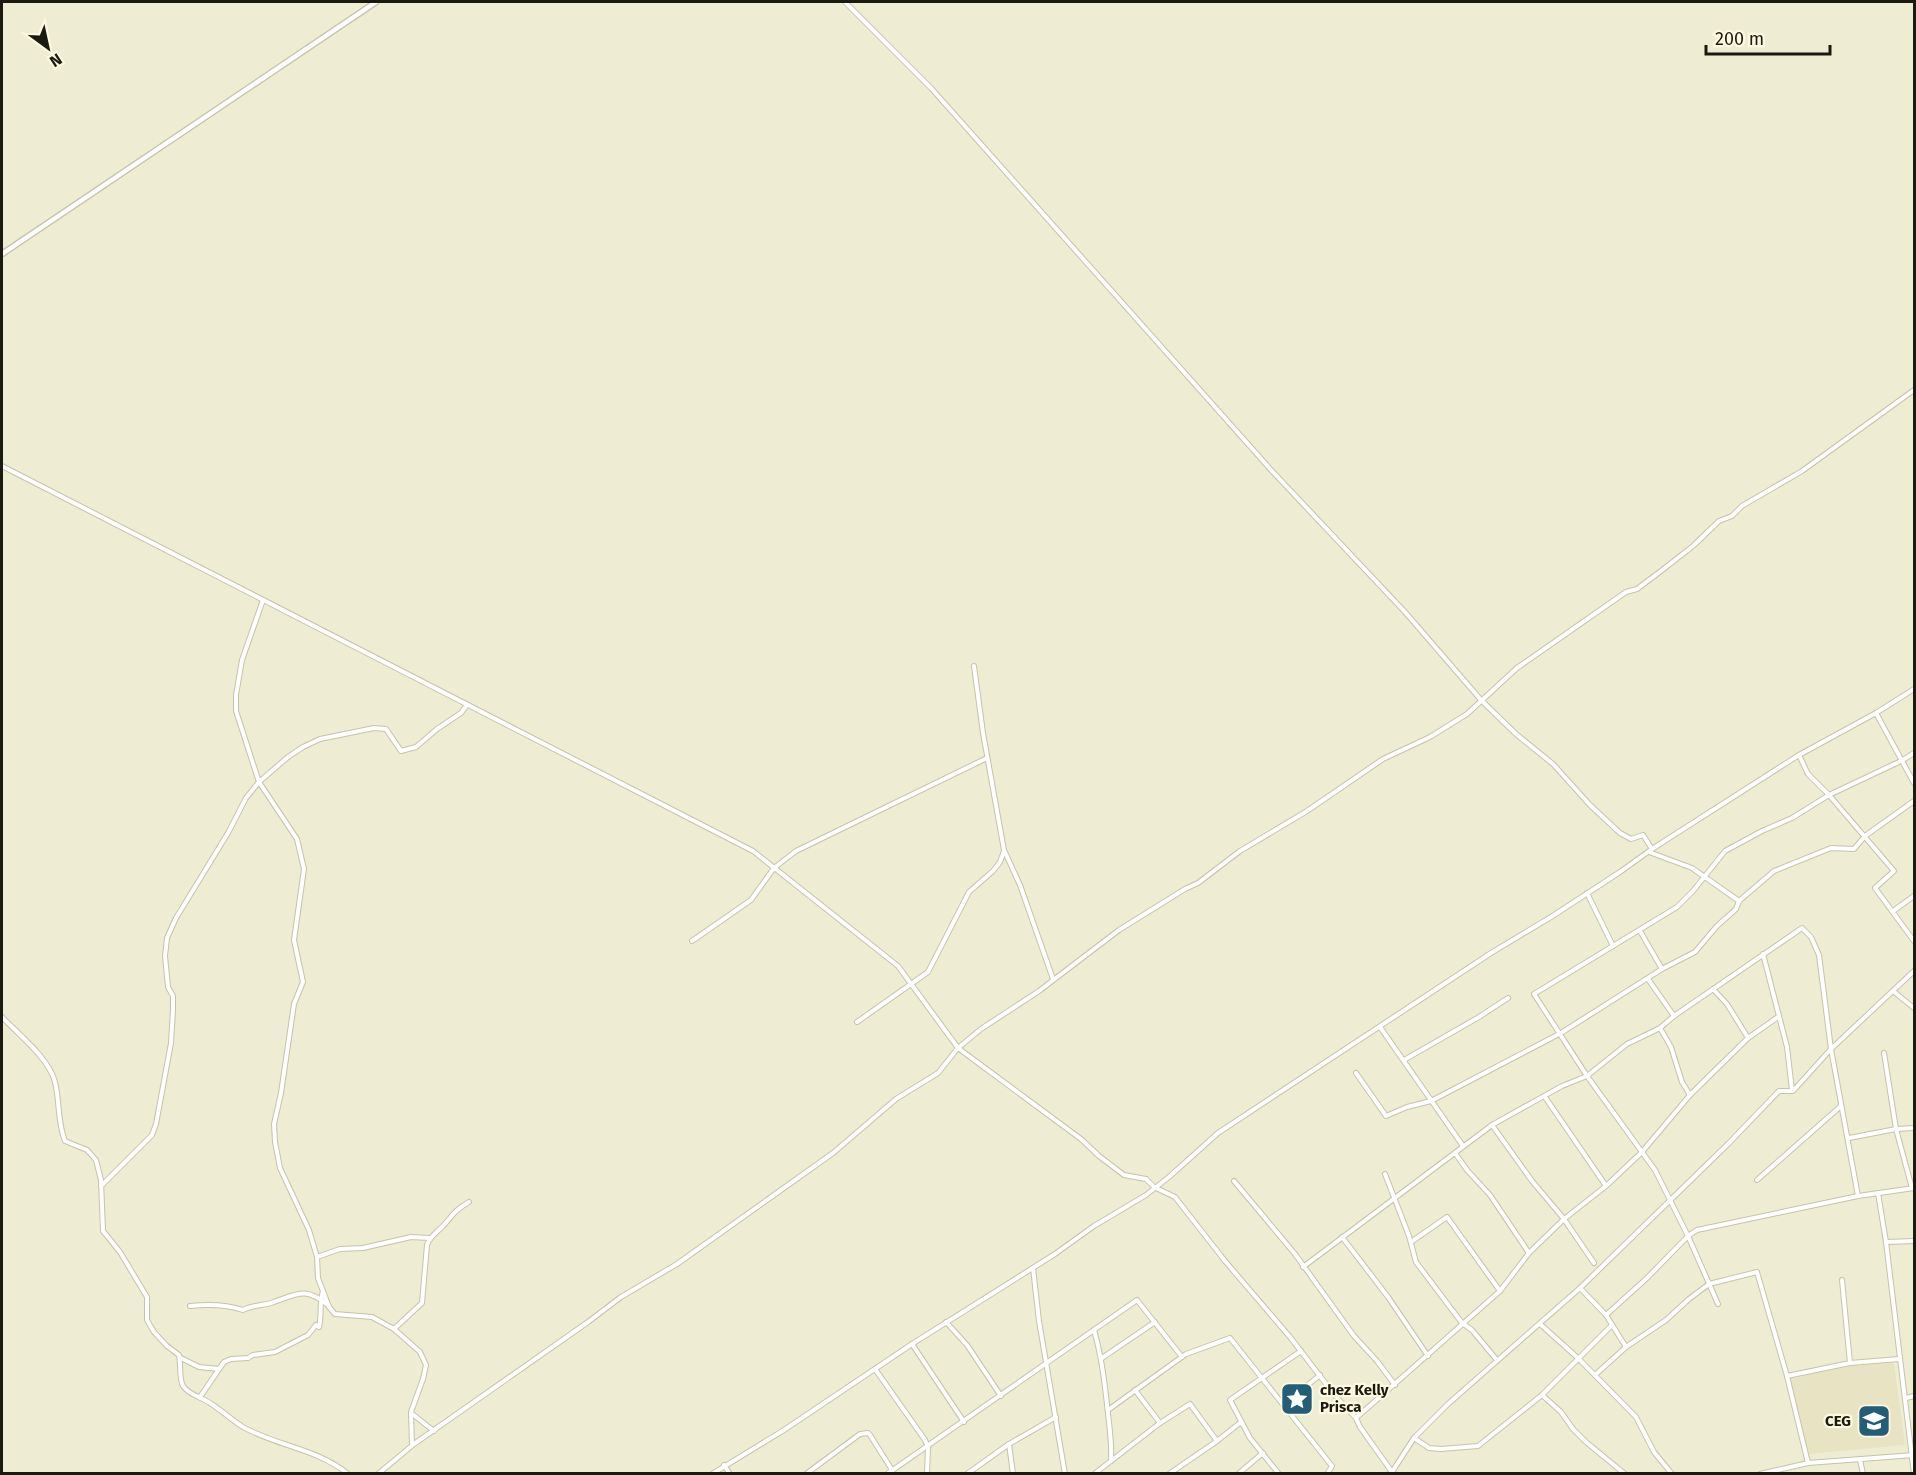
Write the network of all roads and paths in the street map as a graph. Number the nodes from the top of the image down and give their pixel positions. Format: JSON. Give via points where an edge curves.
{"nodes":[{"id":1,"x":375,"y":2,"type":"edge"},
{"id":2,"x":845,"y":2,"type":"edge"},
{"id":3,"x":2,"y":254,"type":"edge"},
{"id":4,"x":1914,"y":390,"type":"edge"},
{"id":5,"x":2,"y":466,"type":"edge"},
{"id":6,"x":263,"y":600,"type":"junction"},
{"id":7,"x":974,"y":666,"type":"dead end"},
{"id":8,"x":1914,"y":689,"type":"edge"},
{"id":9,"x":1481,"y":700,"type":"junction"},
{"id":10,"x":467,"y":705,"type":"junction"},
{"id":11,"x":1876,"y":713,"type":"junction"},
{"id":12,"x":1914,"y":753,"type":"edge"},
{"id":13,"x":1799,"y":755,"type":"junction"},
{"id":14,"x":987,"y":758,"type":"junction"},
{"id":15,"x":1901,"y":761,"type":"junction"},
{"id":16,"x":259,"y":782,"type":"junction"},
{"id":17,"x":1914,"y":783,"type":"edge"},
{"id":18,"x":1829,"y":795,"type":"junction"},
{"id":19,"x":1914,"y":801,"type":"edge"},
{"id":20,"x":1864,"y":836,"type":"junction"},
{"id":21,"x":1004,"y":850,"type":"junction"},
{"id":22,"x":1651,"y":850,"type":"junction"},
{"id":23,"x":774,"y":868,"type":"junction"},
{"id":24,"x":1704,"y":877,"type":"junction"},
{"id":25,"x":1587,"y":893,"type":"junction"},
{"id":26,"x":1914,"y":896,"type":"edge"},
{"id":27,"x":1739,"y":901,"type":"junction"},
{"id":28,"x":1893,"y":910,"type":"junction"},
{"id":29,"x":1640,"y":931,"type":"junction"},
{"id":30,"x":1914,"y":940,"type":"edge"},
{"id":31,"x":692,"y":941,"type":"dead end"},
{"id":32,"x":1613,"y":946,"type":"junction"},
{"id":33,"x":1763,"y":954,"type":"junction"},
{"id":34,"x":1662,"y":969,"type":"junction"},
{"id":35,"x":1914,"y":971,"type":"edge"},
{"id":36,"x":1053,"y":979,"type":"junction"},
{"id":37,"x":1648,"y":979,"type":"junction"},
{"id":38,"x":911,"y":985,"type":"junction"},
{"id":39,"x":1713,"y":989,"type":"junction"},
{"id":40,"x":1893,"y":991,"type":"junction"},
{"id":41,"x":1508,"y":998,"type":"dead end"},
{"id":42,"x":1914,"y":1008,"type":"edge"},
{"id":43,"x":1674,"y":1016,"type":"junction"},
{"id":44,"x":2,"y":1017,"type":"edge"},
{"id":45,"x":1778,"y":1017,"type":"junction"},
{"id":46,"x":857,"y":1022,"type":"dead end"},
{"id":47,"x":1380,"y":1027,"type":"junction"},
{"id":48,"x":1660,"y":1028,"type":"junction"},
{"id":49,"x":1561,"y":1033,"type":"junction"},
{"id":50,"x":1748,"y":1038,"type":"junction"},
{"id":51,"x":958,"y":1048,"type":"junction"},
{"id":52,"x":1832,"y":1049,"type":"junction"},
{"id":53,"x":1884,"y":1053,"type":"dead end"},
{"id":54,"x":1404,"y":1060,"type":"junction"},
{"id":55,"x":1356,"y":1073,"type":"dead end"},
{"id":56,"x":1587,"y":1076,"type":"junction"},
{"id":57,"x":1792,"y":1091,"type":"junction"},
{"id":58,"x":1690,"y":1095,"type":"junction"},
{"id":59,"x":1545,"y":1097,"type":"junction"},
{"id":60,"x":1431,"y":1101,"type":"junction"},
{"id":61,"x":1841,"y":1106,"type":"junction"},
{"id":62,"x":1492,"y":1125,"type":"junction"},
{"id":63,"x":1914,"y":1128,"type":"edge"},
{"id":64,"x":1896,"y":1129,"type":"junction"},
{"id":65,"x":1849,"y":1138,"type":"junction"},
{"id":66,"x":1463,"y":1146,"type":"junction"},
{"id":67,"x":1642,"y":1152,"type":"junction"},
{"id":68,"x":1455,"y":1153,"type":"junction"},
{"id":69,"x":1384,"y":1174,"type":"dead end"},
{"id":70,"x":1757,"y":1180,"type":"dead end"},
{"id":71,"x":1234,"y":1181,"type":"dead end"},
{"id":72,"x":101,"y":1186,"type":"junction"},
{"id":73,"x":1606,"y":1186,"type":"junction"},
{"id":74,"x":1154,"y":1187,"type":"junction"},
{"id":75,"x":1913,"y":1188,"type":"edge"},
{"id":76,"x":1878,"y":1193,"type":"junction"},
{"id":77,"x":1858,"y":1196,"type":"junction"},
{"id":78,"x":1394,"y":1198,"type":"junction"},
{"id":79,"x":1671,"y":1199,"type":"junction"},
{"id":80,"x":469,"y":1202,"type":"dead end"},
{"id":81,"x":1564,"y":1219,"type":"junction"},
{"id":82,"x":1688,"y":1236,"type":"junction"},
{"id":83,"x":1342,"y":1237,"type":"junction"},
{"id":84,"x":429,"y":1238,"type":"junction"},
{"id":85,"x":1914,"y":1241,"type":"edge"},
{"id":86,"x":1411,"y":1242,"type":"junction"},
{"id":87,"x":1886,"y":1242,"type":"junction"},
{"id":88,"x":1529,"y":1253,"type":"junction"},
{"id":89,"x":317,"y":1257,"type":"junction"},
{"id":90,"x":1594,"y":1263,"type":"dead end"},
{"id":91,"x":1303,"y":1267,"type":"junction"},
{"id":92,"x":1033,"y":1268,"type":"junction"},
{"id":93,"x":1842,"y":1280,"type":"dead end"},
{"id":94,"x":1709,"y":1284,"type":"junction"},
{"id":95,"x":1580,"y":1288,"type":"junction"},
{"id":96,"x":323,"y":1291,"type":"junction"},
{"id":97,"x":1500,"y":1291,"type":"junction"},
{"id":98,"x":320,"y":1299,"type":"junction"},
{"id":99,"x":1718,"y":1304,"type":"dead end"},
{"id":100,"x":190,"y":1306,"type":"dead end"},
{"id":101,"x":329,"y":1307,"type":"junction"},
{"id":102,"x":1606,"y":1315,"type":"junction"},
{"id":103,"x":946,"y":1322,"type":"junction"},
{"id":104,"x":1155,"y":1322,"type":"junction"},
{"id":105,"x":1462,"y":1323,"type":"junction"},
{"id":106,"x":1540,"y":1324,"type":"junction"},
{"id":107,"x":1612,"y":1325,"type":"junction"},
{"id":108,"x":394,"y":1329,"type":"junction"},
{"id":109,"x":1094,"y":1330,"type":"junction"},
{"id":110,"x":912,"y":1344,"type":"junction"},
{"id":111,"x":1626,"y":1347,"type":"junction"},
{"id":112,"x":1301,"y":1351,"type":"junction"},
{"id":113,"x":1428,"y":1356,"type":"junction"},
{"id":114,"x":1182,"y":1357,"type":"junction"},
{"id":115,"x":180,"y":1358,"type":"junction"},
{"id":116,"x":1102,"y":1358,"type":"junction"},
{"id":117,"x":1578,"y":1358,"type":"junction"},
{"id":118,"x":1496,"y":1359,"type":"junction"},
{"id":119,"x":1899,"y":1359,"type":"junction"},
{"id":120,"x":1047,"y":1363,"type":"junction"},
{"id":121,"x":1850,"y":1363,"type":"junction"},
{"id":122,"x":219,"y":1369,"type":"junction"},
{"id":123,"x":875,"y":1369,"type":"junction"},
{"id":124,"x":1320,"y":1375,"type":"junction"},
{"id":125,"x":1595,"y":1375,"type":"junction"},
{"id":126,"x":1262,"y":1376,"type":"junction"},
{"id":127,"x":1786,"y":1376,"type":"junction"},
{"id":128,"x":1395,"y":1385,"type":"junction"},
{"id":129,"x":1135,"y":1390,"type":"junction"},
{"id":130,"x":1542,"y":1395,"type":"junction"},
{"id":131,"x":1001,"y":1396,"type":"junction"},
{"id":132,"x":1914,"y":1396,"type":"edge"},
{"id":133,"x":200,"y":1397,"type":"junction"},
{"id":134,"x":1906,"y":1398,"type":"junction"},
{"id":135,"x":1283,"y":1405,"type":"junction"},
{"id":136,"x":1108,"y":1410,"type":"junction"},
{"id":137,"x":411,"y":1412,"type":"junction"},
{"id":138,"x":1056,"y":1417,"type":"junction"},
{"id":139,"x":1356,"y":1418,"type":"junction"},
{"id":140,"x":964,"y":1422,"type":"junction"},
{"id":141,"x":1241,"y":1422,"type":"junction"},
{"id":142,"x":1160,"y":1423,"type":"junction"},
{"id":143,"x":434,"y":1431,"type":"junction"},
{"id":144,"x":1414,"y":1438,"type":"junction"},
{"id":145,"x":1217,"y":1441,"type":"junction"},
{"id":146,"x":1009,"y":1444,"type":"junction"},
{"id":147,"x":412,"y":1445,"type":"junction"},
{"id":148,"x":928,"y":1446,"type":"junction"},
{"id":149,"x":1263,"y":1453,"type":"junction"},
{"id":150,"x":1913,"y":1456,"type":"edge"},
{"id":151,"x":1860,"y":1460,"type":"junction"},
{"id":152,"x":1111,"y":1462,"type":"junction"},
{"id":153,"x":1808,"y":1463,"type":"junction"},
{"id":154,"x":724,"y":1465,"type":"junction"},
{"id":155,"x":892,"y":1470,"type":"junction"},
{"id":156,"x":348,"y":1473,"type":"edge"},
{"id":157,"x":378,"y":1473,"type":"edge"},
{"id":158,"x":712,"y":1473,"type":"edge"},
{"id":159,"x":730,"y":1473,"type":"edge"},
{"id":160,"x":806,"y":1473,"type":"edge"},
{"id":161,"x":887,"y":1473,"type":"edge"},
{"id":162,"x":927,"y":1473,"type":"edge"},
{"id":163,"x":967,"y":1473,"type":"edge"},
{"id":164,"x":1013,"y":1473,"type":"edge"},
{"id":165,"x":1065,"y":1473,"type":"edge"},
{"id":166,"x":1094,"y":1473,"type":"edge"},
{"id":167,"x":1169,"y":1473,"type":"edge"},
{"id":168,"x":1238,"y":1473,"type":"edge"},
{"id":169,"x":1279,"y":1473,"type":"edge"},
{"id":170,"x":1327,"y":1473,"type":"edge"},
{"id":171,"x":1392,"y":1473,"type":"edge"},
{"id":172,"x":1625,"y":1473,"type":"edge"},
{"id":173,"x":1672,"y":1473,"type":"edge"},
{"id":174,"x":1760,"y":1473,"type":"edge"},
{"id":175,"x":1863,"y":1473,"type":"edge"},
{"id":176,"x":1914,"y":1473,"type":"edge"}],
"edges":[{"from":1,"to":3,"type":"street"},
{"from":2,"to":9,"type":"street","via":[[931,88]]},
{"from":4,"to":9,"type":"street","via":[[1802,471],[1742,506],[1732,516],[1719,520],[1661,571],[1517,668]]},
{"from":5,"to":6,"type":"street"},
{"from":6,"to":10,"type":"street"},
{"from":6,"to":16,"type":"street","via":[[242,660],[236,695],[236,711]]},
{"from":7,"to":14,"type":"street"},
{"from":8,"to":11,"type":"street"},
{"from":9,"to":22,"type":"street","via":[[1553,764],[1620,833],[1631,839],[1643,835]]},
{"from":9,"to":36,"type":"street","via":[[1467,714],[1383,759],[1240,851],[1198,883],[1119,930]]},
{"from":10,"to":16,"type":"street","via":[[416,747],[401,751],[386,729],[320,739],[288,757]]},
{"from":10,"to":23,"type":"street","via":[[753,851]]},
{"from":11,"to":13,"type":"street"},
{"from":11,"to":15,"type":"street"},
{"from":12,"to":15,"type":"street"},
{"from":13,"to":18,"type":"street","via":[[1808,774]]},
{"from":13,"to":22,"type":"street"},
{"from":14,"to":21,"type":"street"},
{"from":14,"to":23,"type":"street","via":[[796,851]]},
{"from":15,"to":17,"type":"street"},
{"from":15,"to":18,"type":"street"},
{"from":16,"to":72,"type":"street","via":[[246,798],[167,938],[168,987],[173,996],[171,1043],[152,1135]]},
{"from":16,"to":89,"type":"street","via":[[297,839],[304,869],[294,940],[303,982],[294,1004],[274,1124],[280,1168]]},
{"from":18,"to":20,"type":"street"},
{"from":18,"to":24,"type":"street","via":[[1725,851]]},
{"from":19,"to":20,"type":"street"},
{"from":20,"to":27,"type":"street","via":[[1854,849],[1831,848],[1774,871]]},
{"from":20,"to":28,"type":"street","via":[[1894,871],[1875,888]]},
{"from":21,"to":36,"type":"street"},
{"from":21,"to":38,"type":"street","via":[[993,871],[969,892],[928,972]]},
{"from":22,"to":24,"type":"street"},
{"from":22,"to":25,"type":"street"},
{"from":23,"to":31,"type":"street","via":[[751,900]]},
{"from":23,"to":38,"type":"street","via":[[898,966]]},
{"from":24,"to":27,"type":"street"},
{"from":24,"to":29,"type":"street","via":[[1677,907]]},
{"from":25,"to":32,"type":"street"},
{"from":25,"to":47,"type":"street"},
{"from":26,"to":28,"type":"street"},
{"from":27,"to":34,"type":"street","via":[[1695,952]]},
{"from":28,"to":30,"type":"street"},
{"from":29,"to":32,"type":"street"},
{"from":29,"to":34,"type":"street"},
{"from":32,"to":49,"type":"street","via":[[1534,994]]},
{"from":33,"to":39,"type":"street"},
{"from":33,"to":45,"type":"street"},
{"from":33,"to":52,"type":"street","via":[[1802,928],[1811,937],[1819,955]]},
{"from":34,"to":37,"type":"street"},
{"from":35,"to":40,"type":"street"},
{"from":36,"to":51,"type":"street"},
{"from":37,"to":43,"type":"street"},
{"from":37,"to":49,"type":"street"},
{"from":38,"to":46,"type":"street"},
{"from":38,"to":51,"type":"street"},
{"from":39,"to":43,"type":"street"},
{"from":39,"to":50,"type":"street"},
{"from":40,"to":42,"type":"street"},
{"from":40,"to":52,"type":"street"},
{"from":41,"to":54,"type":"street"},
{"from":43,"to":48,"type":"street"},
{"from":44,"to":72,"type":"street","via":[[41,1057],[55,1080],[65,1141],[87,1150],[96,1160]]},
{"from":45,"to":50,"type":"street"},
{"from":45,"to":57,"type":"street","via":[[1787,1047]]},
{"from":47,"to":54,"type":"street"},
{"from":47,"to":74,"type":"street","via":[[1218,1133]]},
{"from":48,"to":56,"type":"street","via":[[1627,1044]]},
{"from":48,"to":58,"type":"street"},
{"from":49,"to":56,"type":"street"},
{"from":49,"to":60,"type":"street"},
{"from":50,"to":58,"type":"street"},
{"from":51,"to":74,"type":"street","via":[[1121,1173],[1146,1179]]},
{"from":51,"to":143,"type":"street","via":[[938,1073],[896,1099],[833,1153],[677,1264],[621,1296]]},
{"from":52,"to":57,"type":"street"},
{"from":52,"to":61,"type":"street"},
{"from":53,"to":64,"type":"street"},
{"from":54,"to":60,"type":"street"},
{"from":55,"to":60,"type":"street","via":[[1386,1116]]},
{"from":56,"to":59,"type":"street"},
{"from":56,"to":67,"type":"street"},
{"from":57,"to":79,"type":"street","via":[[1779,1091]]},
{"from":58,"to":67,"type":"street"},
{"from":59,"to":62,"type":"street"},
{"from":59,"to":73,"type":"street"},
{"from":60,"to":66,"type":"street"},
{"from":61,"to":65,"type":"street"},
{"from":61,"to":70,"type":"street"},
{"from":62,"to":66,"type":"street"},
{"from":62,"to":81,"type":"street"},
{"from":63,"to":64,"type":"street"},
{"from":64,"to":65,"type":"street"},
{"from":64,"to":75,"type":"street"},
{"from":65,"to":77,"type":"street"},
{"from":66,"to":68,"type":"street"},
{"from":67,"to":73,"type":"street"},
{"from":67,"to":79,"type":"street"},
{"from":68,"to":78,"type":"street"},
{"from":68,"to":88,"type":"street","via":[[1490,1195]]},
{"from":69,"to":78,"type":"street"},
{"from":71,"to":91,"type":"street"},
{"from":72,"to":115,"type":"street","via":[[103,1231],[147,1297],[147,1320]]},
{"from":73,"to":81,"type":"street"},
{"from":74,"to":92,"type":"street"},
{"from":74,"to":112,"type":"street","via":[[1176,1197]]},
{"from":75,"to":76,"type":"street"},
{"from":76,"to":77,"type":"street"},
{"from":76,"to":87,"type":"street"},
{"from":77,"to":82,"type":"street","via":[[1697,1230]]},
{"from":78,"to":83,"type":"street"},
{"from":78,"to":86,"type":"street"},
{"from":79,"to":82,"type":"street"},
{"from":79,"to":95,"type":"street"},
{"from":80,"to":84,"type":"street","via":[[453,1211]]},
{"from":81,"to":88,"type":"street"},
{"from":81,"to":90,"type":"street"},
{"from":82,"to":94,"type":"street"},
{"from":82,"to":102,"type":"street"},
{"from":83,"to":91,"type":"street"},
{"from":83,"to":113,"type":"street"},
{"from":84,"to":89,"type":"street","via":[[340,1249]]},
{"from":84,"to":108,"type":"street","via":[[422,1303]]},
{"from":85,"to":87,"type":"street"},
{"from":86,"to":97,"type":"street","via":[[1447,1217]]},
{"from":86,"to":105,"type":"street","via":[[1416,1262]]},
{"from":87,"to":119,"type":"street"},
{"from":88,"to":97,"type":"street"},
{"from":89,"to":96,"type":"street"},
{"from":91,"to":128,"type":"street"},
{"from":92,"to":103,"type":"street"},
{"from":92,"to":120,"type":"street"},
{"from":93,"to":121,"type":"street"},
{"from":94,"to":99,"type":"street"},
{"from":94,"to":111,"type":"street"},
{"from":94,"to":127,"type":"street","via":[[1757,1272]]},
{"from":95,"to":102,"type":"street"},
{"from":95,"to":106,"type":"street"},
{"from":96,"to":98,"type":"street"},
{"from":96,"to":101,"type":"street"},
{"from":97,"to":105,"type":"street"},
{"from":98,"to":100,"type":"street","via":[[308,1293],[295,1294],[243,1310],[230,1305]]},
{"from":98,"to":101,"type":"street"},
{"from":98,"to":122,"type":"street","via":[[319,1327],[316,1325],[308,1335],[275,1352],[231,1359]]},
{"from":101,"to":108,"type":"street","via":[[335,1314],[372,1317]]},
{"from":102,"to":107,"type":"street"},
{"from":103,"to":110,"type":"street"},
{"from":103,"to":131,"type":"street"},
{"from":104,"to":109,"type":"street","via":[[1137,1300]]},
{"from":104,"to":114,"type":"street"},
{"from":104,"to":116,"type":"street"},
{"from":105,"to":113,"type":"street"},
{"from":105,"to":118,"type":"street"},
{"from":106,"to":117,"type":"street"},
{"from":106,"to":118,"type":"street"},
{"from":107,"to":111,"type":"street"},
{"from":107,"to":117,"type":"street"},
{"from":108,"to":137,"type":"street","via":[[420,1352],[426,1365]]},
{"from":109,"to":116,"type":"street"},
{"from":109,"to":120,"type":"street"},
{"from":110,"to":123,"type":"street"},
{"from":110,"to":140,"type":"street"},
{"from":111,"to":125,"type":"street"},
{"from":112,"to":124,"type":"street"},
{"from":112,"to":126,"type":"street"},
{"from":113,"to":128,"type":"street"},
{"from":114,"to":126,"type":"street","via":[[1230,1338]]},
{"from":114,"to":129,"type":"street"},
{"from":115,"to":122,"type":"street","via":[[199,1367]]},
{"from":115,"to":133,"type":"street","via":[[182,1384],[190,1394]]},
{"from":116,"to":136,"type":"street"},
{"from":117,"to":125,"type":"street"},
{"from":117,"to":130,"type":"street"},
{"from":118,"to":144,"type":"street"},
{"from":119,"to":121,"type":"street"},
{"from":119,"to":134,"type":"street"},
{"from":120,"to":131,"type":"street"},
{"from":120,"to":138,"type":"street"},
{"from":121,"to":127,"type":"street"},
{"from":122,"to":133,"type":"street"},
{"from":123,"to":148,"type":"street"},
{"from":123,"to":154,"type":"street","via":[[784,1431]]},
{"from":124,"to":135,"type":"street"},
{"from":124,"to":139,"type":"street"},
{"from":125,"to":173,"type":"street","via":[[1636,1417],[1654,1452]]},
{"from":126,"to":135,"type":"street"},
{"from":126,"to":141,"type":"street","via":[[1230,1400]]},
{"from":127,"to":153,"type":"street"},
{"from":128,"to":139,"type":"street"},
{"from":129,"to":136,"type":"street"},
{"from":129,"to":142,"type":"street"},
{"from":130,"to":144,"type":"street","via":[[1478,1446],[1429,1448]]},
{"from":130,"to":172,"type":"street","via":[[1586,1442]]},
{"from":131,"to":140,"type":"street"},
{"from":132,"to":134,"type":"street"},
{"from":133,"to":156,"type":"street","via":[[243,1427],[303,1449]]},
{"from":134,"to":150,"type":"street"},
{"from":135,"to":170,"type":"street","via":[[1332,1466]]},
{"from":136,"to":152,"type":"street"},
{"from":137,"to":143,"type":"street"},
{"from":137,"to":147,"type":"street"},
{"from":138,"to":146,"type":"street"},
{"from":138,"to":165,"type":"street"},
{"from":139,"to":171,"type":"street"},
{"from":140,"to":148,"type":"street"},
{"from":141,"to":145,"type":"street"},
{"from":141,"to":149,"type":"street"},
{"from":142,"to":145,"type":"street","via":[[1190,1404]]},
{"from":142,"to":152,"type":"street"},
{"from":143,"to":147,"type":"street"},
{"from":144,"to":171,"type":"street"},
{"from":145,"to":167,"type":"street"},
{"from":146,"to":163,"type":"street"},
{"from":146,"to":164,"type":"street"},
{"from":147,"to":157,"type":"street"},
{"from":148,"to":155,"type":"street"},
{"from":148,"to":162,"type":"street"},
{"from":149,"to":168,"type":"street"},
{"from":149,"to":169,"type":"street"},
{"from":150,"to":151,"type":"street"},
{"from":150,"to":176,"type":"street"},
{"from":151,"to":153,"type":"street"},
{"from":151,"to":175,"type":"street"},
{"from":152,"to":166,"type":"street"},
{"from":153,"to":174,"type":"street"},
{"from":154,"to":158,"type":"street"},
{"from":154,"to":159,"type":"street"},
{"from":155,"to":160,"type":"street","via":[[864,1433]]},
{"from":155,"to":161,"type":"street"}]}
